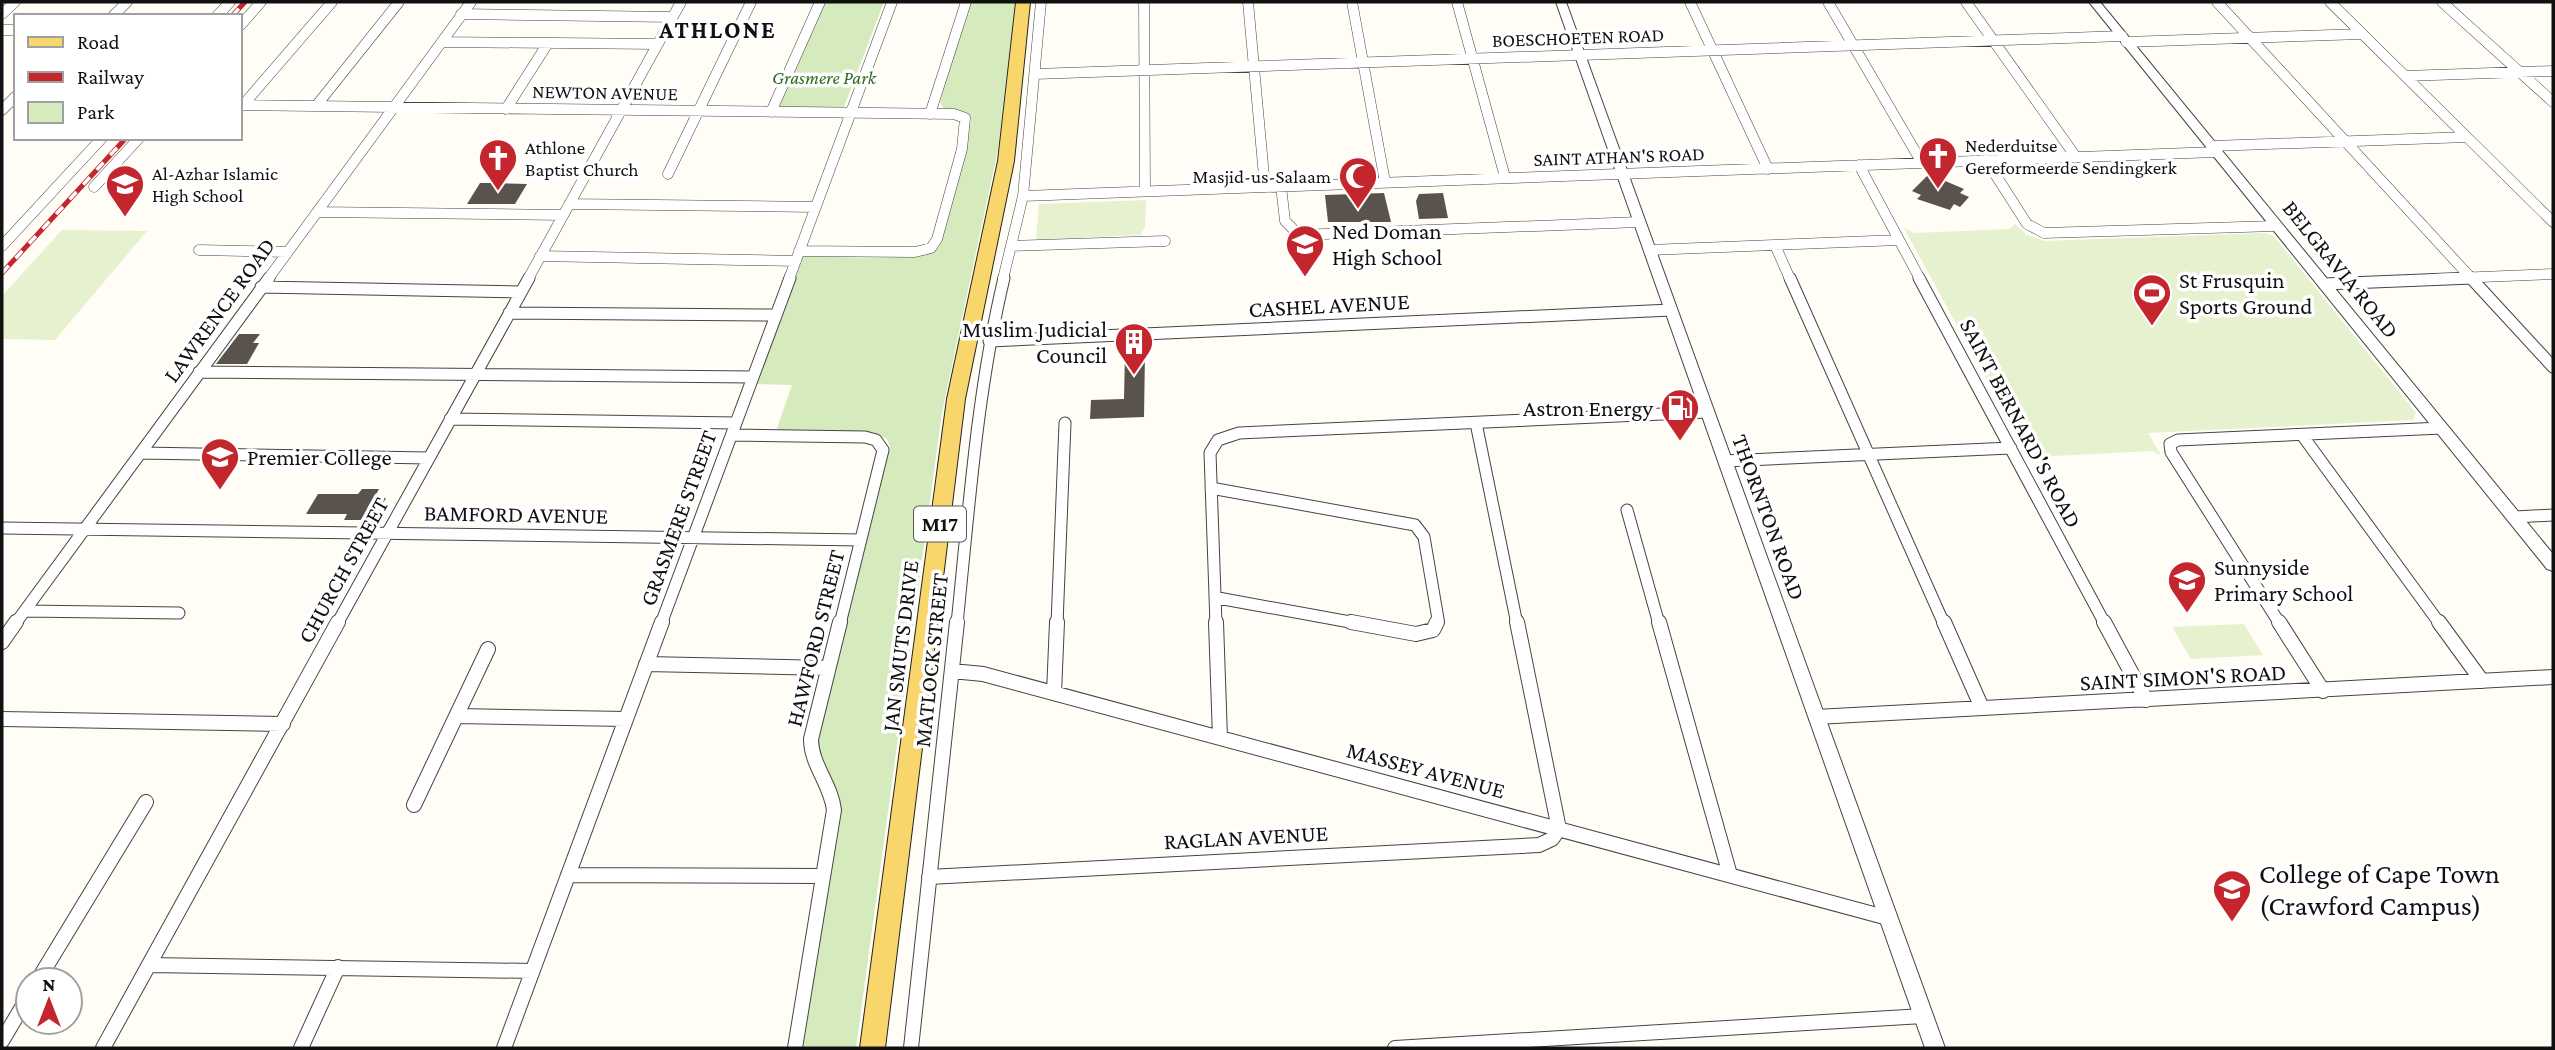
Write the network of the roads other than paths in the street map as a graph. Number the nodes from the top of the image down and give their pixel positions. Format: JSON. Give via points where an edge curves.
{"nodes":[{"id":1,"x":15,"y":2,"type":"edge"},
{"id":2,"x":261,"y":2,"type":"edge"},
{"id":3,"x":332,"y":2,"type":"edge"},
{"id":4,"x":400,"y":2,"type":"edge"},
{"id":5,"x":471,"y":2,"type":"edge"},
{"id":6,"x":681,"y":2,"type":"edge"},
{"id":7,"x":751,"y":2,"type":"edge"},
{"id":8,"x":820,"y":2,"type":"edge"},
{"id":9,"x":892,"y":2,"type":"edge"},
{"id":10,"x":966,"y":2,"type":"edge"},
{"id":11,"x":1023,"y":2,"type":"edge"},
{"id":12,"x":1041,"y":2,"type":"edge"},
{"id":13,"x":1144,"y":2,"type":"edge"},
{"id":14,"x":1248,"y":2,"type":"edge"},
{"id":15,"x":1352,"y":2,"type":"edge"},
{"id":16,"x":1457,"y":2,"type":"edge"},
{"id":17,"x":1561,"y":2,"type":"edge"},
{"id":18,"x":1690,"y":2,"type":"edge"},
{"id":19,"x":1828,"y":2,"type":"edge"},
{"id":20,"x":1966,"y":2,"type":"edge"},
{"id":21,"x":2094,"y":2,"type":"edge"},
{"id":22,"x":2217,"y":2,"type":"edge"},
{"id":23,"x":2330,"y":2,"type":"edge"},
{"id":24,"x":2442,"y":2,"type":"edge"},
{"id":25,"x":2,"y":14,"type":"edge"},
{"id":26,"x":461,"y":15,"type":"junction"},
{"id":27,"x":673,"y":17,"type":"junction"},
{"id":28,"x":242,"y":24,"type":"edge"},
{"id":29,"x":2362,"y":34,"type":"junction"},
{"id":30,"x":2250,"y":37,"type":"junction"},
{"id":31,"x":2124,"y":39,"type":"junction"},
{"id":32,"x":1994,"y":41,"type":"junction"},
{"id":33,"x":442,"y":42,"type":"junction"},
{"id":34,"x":548,"y":43,"type":"junction"},
{"id":35,"x":657,"y":44,"type":"junction"},
{"id":36,"x":1854,"y":46,"type":"junction"},
{"id":37,"x":1713,"y":50,"type":"junction"},
{"id":38,"x":1580,"y":55,"type":"junction"},
{"id":39,"x":1473,"y":58,"type":"junction"},
{"id":40,"x":1363,"y":62,"type":"junction"},
{"id":41,"x":1255,"y":66,"type":"junction"},
{"id":42,"x":1144,"y":70,"type":"junction"},
{"id":43,"x":2553,"y":71,"type":"edge"},
{"id":44,"x":2520,"y":72,"type":"junction"},
{"id":45,"x":1035,"y":74,"type":"junction"},
{"id":46,"x":2405,"y":76,"type":"junction"},
{"id":47,"x":2553,"y":102,"type":"edge"},
{"id":48,"x":242,"y":105,"type":"edge"},
{"id":49,"x":316,"y":106,"type":"junction"},
{"id":50,"x":393,"y":107,"type":"junction"},
{"id":51,"x":506,"y":108,"type":"junction"},
{"id":52,"x":621,"y":110,"type":"junction"},
{"id":53,"x":698,"y":111,"type":"junction"},
{"id":54,"x":771,"y":112,"type":"junction"},
{"id":55,"x":850,"y":113,"type":"junction"},
{"id":56,"x":930,"y":114,"type":"junction"},
{"id":57,"x":2468,"y":137,"type":"junction"},
{"id":58,"x":100,"y":140,"type":"edge"},
{"id":59,"x":137,"y":140,"type":"edge"},
{"id":60,"x":2347,"y":142,"type":"junction"},
{"id":61,"x":2214,"y":149,"type":"junction"},
{"id":62,"x":2076,"y":157,"type":"junction"},
{"id":63,"x":1986,"y":160,"type":"junction"},
{"id":64,"x":1922,"y":163,"type":"junction"},
{"id":65,"x":1859,"y":165,"type":"junction"},
{"id":66,"x":1768,"y":169,"type":"junction"},
{"id":67,"x":1621,"y":173,"type":"junction"},
{"id":68,"x":668,"y":174,"type":"dead end"},
{"id":69,"x":1505,"y":177,"type":"junction"},
{"id":70,"x":1385,"y":182,"type":"junction"},
{"id":71,"x":1281,"y":186,"type":"junction"},
{"id":72,"x":94,"y":187,"type":"dead end"},
{"id":73,"x":1265,"y":187,"type":"junction"},
{"id":74,"x":1145,"y":191,"type":"junction"},
{"id":75,"x":1023,"y":196,"type":"junction"},
{"id":76,"x":816,"y":207,"type":"junction"},
{"id":77,"x":566,"y":209,"type":"junction"},
{"id":78,"x":317,"y":212,"type":"junction"},
{"id":79,"x":1639,"y":222,"type":"junction"},
{"id":80,"x":2553,"y":222,"type":"edge"},
{"id":81,"x":2276,"y":226,"type":"junction"},
{"id":82,"x":6,"y":237,"type":"edge"},
{"id":83,"x":1899,"y":240,"type":"junction"},
{"id":84,"x":1165,"y":241,"type":"dead end"},
{"id":85,"x":1775,"y":245,"type":"junction"},
{"id":86,"x":2,"y":246,"type":"edge"},
{"id":87,"x":1011,"y":246,"type":"junction"},
{"id":88,"x":199,"y":250,"type":"dead end"},
{"id":89,"x":1649,"y":250,"type":"junction"},
{"id":90,"x":287,"y":252,"type":"junction"},
{"id":91,"x":540,"y":256,"type":"junction"},
{"id":92,"x":798,"y":256,"type":"junction"},
{"id":93,"x":2553,"y":274,"type":"edge"},
{"id":94,"x":2471,"y":278,"type":"junction"},
{"id":95,"x":2324,"y":284,"type":"junction"},
{"id":96,"x":261,"y":288,"type":"junction"},
{"id":97,"x":520,"y":292,"type":"junction"},
{"id":98,"x":1671,"y":310,"type":"junction"},
{"id":99,"x":509,"y":313,"type":"junction"},
{"id":100,"x":776,"y":315,"type":"junction"},
{"id":101,"x":989,"y":341,"type":"junction"},
{"id":102,"x":2553,"y":367,"type":"edge"},
{"id":103,"x":199,"y":372,"type":"junction"},
{"id":104,"x":474,"y":375,"type":"junction"},
{"id":105,"x":753,"y":377,"type":"junction"},
{"id":106,"x":1707,"y":412,"type":"junction"},
{"id":107,"x":450,"y":419,"type":"junction"},
{"id":108,"x":1065,"y":423,"type":"dead end"},
{"id":109,"x":1476,"y":423,"type":"junction"},
{"id":110,"x":2442,"y":428,"type":"junction"},
{"id":111,"x":734,"y":429,"type":"junction"},
{"id":112,"x":2302,"y":435,"type":"junction"},
{"id":113,"x":2170,"y":444,"type":"joint"},
{"id":114,"x":2011,"y":448,"type":"junction"},
{"id":115,"x":141,"y":453,"type":"junction"},
{"id":116,"x":1868,"y":455,"type":"junction"},
{"id":117,"x":429,"y":458,"type":"junction"},
{"id":118,"x":1725,"y":461,"type":"junction"},
{"id":119,"x":1211,"y":488,"type":"junction"},
{"id":120,"x":1627,"y":510,"type":"dead end"},
{"id":121,"x":2553,"y":515,"type":"edge"},
{"id":122,"x":2515,"y":517,"type":"junction"},
{"id":123,"x":2,"y":528,"type":"edge"},
{"id":124,"x":84,"y":529,"type":"junction"},
{"id":125,"x":388,"y":534,"type":"junction"},
{"id":126,"x":693,"y":538,"type":"junction"},
{"id":127,"x":861,"y":540,"type":"junction"},
{"id":128,"x":2553,"y":565,"type":"edge"},
{"id":129,"x":1218,"y":598,"type":"junction"},
{"id":130,"x":25,"y":611,"type":"junction"},
{"id":131,"x":179,"y":613,"type":"dead end"},
{"id":132,"x":2,"y":642,"type":"edge"},
{"id":133,"x":488,"y":649,"type":"dead end"},
{"id":134,"x":646,"y":664,"type":"junction"},
{"id":135,"x":828,"y":668,"type":"junction"},
{"id":136,"x":951,"y":671,"type":"junction"},
{"id":137,"x":2553,"y":677,"type":"edge"},
{"id":138,"x":2482,"y":681,"type":"junction"},
{"id":139,"x":2323,"y":691,"type":"junction"},
{"id":140,"x":1055,"y":693,"type":"junction"},
{"id":141,"x":2146,"y":700,"type":"junction"},
{"id":142,"x":1982,"y":708,"type":"junction"},
{"id":143,"x":457,"y":716,"type":"junction"},
{"id":144,"x":1815,"y":717,"type":"junction"},
{"id":145,"x":2,"y":719,"type":"edge"},
{"id":146,"x":626,"y":719,"type":"junction"},
{"id":147,"x":283,"y":724,"type":"junction"},
{"id":148,"x":1220,"y":738,"type":"junction"},
{"id":149,"x":146,"y":802,"type":"dead end"},
{"id":150,"x":414,"y":805,"type":"dead end"},
{"id":151,"x":1559,"y":829,"type":"junction"},
{"id":152,"x":568,"y":875,"type":"junction"},
{"id":153,"x":1730,"y":875,"type":"junction"},
{"id":154,"x":822,"y":876,"type":"junction"},
{"id":155,"x":929,"y":877,"type":"junction"},
{"id":156,"x":1888,"y":918,"type":"junction"},
{"id":157,"x":150,"y":965,"type":"junction"},
{"id":158,"x":46,"y":966,"type":"edge"},
{"id":159,"x":338,"y":967,"type":"junction"},
{"id":160,"x":533,"y":971,"type":"junction"},
{"id":161,"x":1923,"y":1016,"type":"junction"},
{"id":162,"x":14,"y":1021,"type":"edge"},
{"id":163,"x":2,"y":1041,"type":"edge"},
{"id":164,"x":103,"y":1048,"type":"edge"},
{"id":165,"x":301,"y":1048,"type":"edge"},
{"id":166,"x":504,"y":1048,"type":"edge"},
{"id":167,"x":795,"y":1048,"type":"edge"},
{"id":168,"x":872,"y":1048,"type":"edge"},
{"id":169,"x":911,"y":1048,"type":"edge"},
{"id":170,"x":1395,"y":1048,"type":"edge"},
{"id":171,"x":1935,"y":1048,"type":"edge"}],
"edges":[{"from":1,"to":25,"type":"street"},
{"from":2,"to":28,"type":"street"},
{"from":3,"to":48,"type":"street"},
{"from":4,"to":49,"type":"street"},
{"from":5,"to":26,"type":"street","name":"LAWRENCE ROAD"},
{"from":6,"to":27,"type":"street","name":"CHURCH STREET"},
{"from":7,"to":53,"type":"street"},
{"from":8,"to":54,"type":"street"},
{"from":9,"to":55,"type":"street","name":"GRASMERE STREET"},
{"from":10,"to":56,"type":"street"},
{"from":11,"to":168,"type":"main road","name":"JAN SMUTS DRIVE","number":"M17","via":[[1006,161],[956,399]]},
{"from":12,"to":45,"type":"street","name":"MATLOCK STREET"},
{"from":13,"to":42,"type":"street"},
{"from":14,"to":41,"type":"street"},
{"from":15,"to":40,"type":"street"},
{"from":16,"to":39,"type":"street"},
{"from":17,"to":38,"type":"street","name":"THORNTON ROAD"},
{"from":18,"to":37,"type":"street"},
{"from":19,"to":36,"type":"street"},
{"from":20,"to":32,"type":"street"},
{"from":21,"to":31,"type":"street","name":"BELGRAVIA ROAD"},
{"from":22,"to":30,"type":"street"},
{"from":23,"to":29,"type":"street"},
{"from":24,"to":44,"type":"street"},
{"from":26,"to":27,"type":"street"},
{"from":26,"to":33,"type":"street","name":"LAWRENCE ROAD"},
{"from":27,"to":35,"type":"street","name":"CHURCH STREET"},
{"from":29,"to":30,"type":"street","name":"BOESCHOETEN ROAD"},
{"from":29,"to":46,"type":"street"},
{"from":30,"to":31,"type":"street","name":"BOESCHOETEN ROAD"},
{"from":30,"to":60,"type":"street"},
{"from":31,"to":32,"type":"street","name":"BOESCHOETEN ROAD"},
{"from":31,"to":61,"type":"street","name":"BELGRAVIA ROAD"},
{"from":32,"to":36,"type":"street","name":"BOESCHOETEN ROAD"},
{"from":32,"to":62,"type":"street"},
{"from":33,"to":34,"type":"street"},
{"from":33,"to":50,"type":"street","name":"LAWRENCE ROAD"},
{"from":34,"to":35,"type":"street"},
{"from":34,"to":51,"type":"street"},
{"from":35,"to":52,"type":"street","name":"CHURCH STREET"},
{"from":36,"to":37,"type":"street","name":"BOESCHOETEN ROAD"},
{"from":36,"to":64,"type":"street"},
{"from":37,"to":38,"type":"street","name":"BOESCHOETEN ROAD"},
{"from":37,"to":66,"type":"street"},
{"from":38,"to":39,"type":"street","name":"BOESCHOETEN ROAD"},
{"from":38,"to":67,"type":"street","name":"THORNTON ROAD"},
{"from":39,"to":40,"type":"street","name":"BOESCHOETEN ROAD"},
{"from":39,"to":69,"type":"street"},
{"from":40,"to":41,"type":"street","name":"BOESCHOETEN ROAD"},
{"from":40,"to":70,"type":"street"},
{"from":41,"to":42,"type":"street","name":"BOESCHOETEN ROAD"},
{"from":41,"to":73,"type":"street"},
{"from":42,"to":45,"type":"street","name":"BOESCHOETEN ROAD"},
{"from":42,"to":74,"type":"street"},
{"from":43,"to":44,"type":"street"},
{"from":44,"to":46,"type":"street"},
{"from":44,"to":47,"type":"street"},
{"from":45,"to":75,"type":"street","name":"MATLOCK STREET"},
{"from":46,"to":57,"type":"street"},
{"from":48,"to":49,"type":"street","name":"NEWTON AVENUE"},
{"from":49,"to":50,"type":"street","name":"NEWTON AVENUE"},
{"from":50,"to":51,"type":"street","name":"NEWTON AVENUE"},
{"from":50,"to":78,"type":"street","name":"LAWRENCE ROAD"},
{"from":51,"to":52,"type":"street","name":"NEWTON AVENUE"},
{"from":52,"to":53,"type":"street","name":"NEWTON AVENUE"},
{"from":52,"to":77,"type":"street","name":"CHURCH STREET"},
{"from":53,"to":54,"type":"street","name":"NEWTON AVENUE"},
{"from":53,"to":68,"type":"street"},
{"from":54,"to":55,"type":"street","name":"NEWTON AVENUE"},
{"from":55,"to":56,"type":"street","name":"NEWTON AVENUE"},
{"from":55,"to":76,"type":"street","name":"GRASMERE STREET"},
{"from":56,"to":92,"type":"street","name":"NEWTON AVENUE","via":[[958,114],[966,121],[931,248]]},
{"from":57,"to":60,"type":"street","name":"SAINT ATHAN'S ROAD"},
{"from":57,"to":80,"type":"street"},
{"from":58,"to":82,"type":"street"},
{"from":59,"to":72,"type":"street"},
{"from":60,"to":61,"type":"street","name":"SAINT ATHAN'S ROAD"},
{"from":60,"to":94,"type":"street"},
{"from":61,"to":62,"type":"street","name":"SAINT ATHAN'S ROAD"},
{"from":61,"to":81,"type":"street","name":"BELGRAVIA ROAD"},
{"from":62,"to":63,"type":"street","name":"SAINT ATHAN'S ROAD"},
{"from":63,"to":64,"type":"street","name":"SAINT ATHAN'S ROAD"},
{"from":63,"to":81,"type":"street","via":[[2019,213],[2036,230],[2063,234]]},
{"from":64,"to":65,"type":"street","name":"SAINT ATHAN'S ROAD"},
{"from":65,"to":66,"type":"street","name":"SAINT ATHAN'S ROAD"},
{"from":65,"to":83,"type":"street","name":"SAINT BERNARD'S ROAD"},
{"from":66,"to":67,"type":"street","name":"SAINT ATHAN'S ROAD"},
{"from":67,"to":69,"type":"street","name":"SAINT ATHAN'S ROAD"},
{"from":67,"to":79,"type":"street","name":"THORNTON ROAD"},
{"from":69,"to":70,"type":"street","name":"SAINT ATHAN'S ROAD"},
{"from":70,"to":71,"type":"street","name":"SAINT ATHAN'S ROAD"},
{"from":71,"to":73,"type":"street","name":"SAINT ATHAN'S ROAD"},
{"from":71,"to":79,"type":"street","via":[[1285,225],[1299,235]]},
{"from":73,"to":74,"type":"street","name":"SAINT ATHAN'S ROAD"},
{"from":74,"to":75,"type":"street","name":"SAINT ATHAN'S ROAD"},
{"from":75,"to":87,"type":"street","name":"MATLOCK STREET"},
{"from":76,"to":77,"type":"street"},
{"from":76,"to":92,"type":"street","name":"GRASMERE STREET"},
{"from":77,"to":78,"type":"street"},
{"from":77,"to":91,"type":"street","name":"CHURCH STREET"},
{"from":78,"to":90,"type":"street","name":"LAWRENCE ROAD"},
{"from":79,"to":89,"type":"street","name":"THORNTON ROAD"},
{"from":81,"to":95,"type":"street","name":"BELGRAVIA ROAD"},
{"from":82,"to":86,"type":"street"},
{"from":83,"to":85,"type":"street"},
{"from":83,"to":114,"type":"street","name":"SAINT BERNARD'S ROAD"},
{"from":84,"to":87,"type":"street"},
{"from":85,"to":89,"type":"street"},
{"from":85,"to":116,"type":"street"},
{"from":87,"to":101,"type":"street","name":"MATLOCK STREET"},
{"from":88,"to":90,"type":"street"},
{"from":89,"to":98,"type":"street","name":"THORNTON ROAD"},
{"from":90,"to":96,"type":"street","name":"LAWRENCE ROAD"},
{"from":91,"to":92,"type":"street"},
{"from":91,"to":97,"type":"street","name":"CHURCH STREET"},
{"from":92,"to":100,"type":"street","name":"GRASMERE STREET"},
{"from":93,"to":94,"type":"street"},
{"from":94,"to":95,"type":"street"},
{"from":94,"to":102,"type":"street"},
{"from":95,"to":110,"type":"street","name":"BELGRAVIA ROAD"},
{"from":96,"to":97,"type":"street"},
{"from":96,"to":103,"type":"street","name":"LAWRENCE ROAD"},
{"from":97,"to":99,"type":"street","name":"CHURCH STREET"},
{"from":98,"to":101,"type":"street","name":"CASHEL AVENUE"},
{"from":98,"to":106,"type":"street","name":"THORNTON ROAD"},
{"from":99,"to":100,"type":"street"},
{"from":99,"to":104,"type":"street","name":"CHURCH STREET"},
{"from":100,"to":105,"type":"street","name":"GRASMERE STREET"},
{"from":101,"to":136,"type":"street","name":"MATLOCK STREET"},
{"from":103,"to":104,"type":"street"},
{"from":103,"to":115,"type":"street","name":"LAWRENCE ROAD"},
{"from":104,"to":105,"type":"street"},
{"from":104,"to":107,"type":"street","name":"CHURCH STREET"},
{"from":105,"to":111,"type":"street","name":"GRASMERE STREET"},
{"from":106,"to":109,"type":"street"},
{"from":106,"to":118,"type":"street","name":"THORNTON ROAD"},
{"from":107,"to":111,"type":"street"},
{"from":107,"to":117,"type":"street","name":"CHURCH STREET"},
{"from":108,"to":140,"type":"street"},
{"from":109,"to":119,"type":"street","via":[[1239,433],[1218,440],[1210,453]]},
{"from":109,"to":151,"type":"street"},
{"from":110,"to":112,"type":"street"},
{"from":110,"to":122,"type":"street","name":"BELGRAVIA ROAD"},
{"from":111,"to":126,"type":"street","name":"GRASMERE STREET"},
{"from":111,"to":127,"type":"street","name":"HAWFORD STREET","via":[[865,437],[879,443],[883,455]]},
{"from":112,"to":113,"type":"street"},
{"from":112,"to":138,"type":"street"},
{"from":113,"to":139,"type":"street"},
{"from":114,"to":116,"type":"street"},
{"from":114,"to":141,"type":"street","name":"SAINT BERNARD'S ROAD"},
{"from":115,"to":117,"type":"street"},
{"from":115,"to":124,"type":"street","name":"LAWRENCE ROAD"},
{"from":116,"to":118,"type":"street"},
{"from":116,"to":142,"type":"street"},
{"from":117,"to":125,"type":"street","name":"CHURCH STREET"},
{"from":118,"to":144,"type":"street","name":"THORNTON ROAD"},
{"from":119,"to":129,"type":"street"},
{"from":119,"to":129,"type":"street","via":[[1420,528],[1438,619],[1433,630],[1416,634]]},
{"from":120,"to":153,"type":"street"},
{"from":121,"to":122,"type":"street"},
{"from":122,"to":128,"type":"street","name":"BELGRAVIA ROAD"},
{"from":123,"to":124,"type":"street","name":"BAMFORD AVENUE"},
{"from":124,"to":125,"type":"street","name":"BAMFORD AVENUE"},
{"from":124,"to":130,"type":"street","name":"LAWRENCE ROAD"},
{"from":125,"to":126,"type":"street","name":"BAMFORD AVENUE"},
{"from":125,"to":147,"type":"street","name":"CHURCH STREET"},
{"from":126,"to":127,"type":"street","name":"BAMFORD AVENUE"},
{"from":126,"to":134,"type":"street","name":"GRASMERE STREET"},
{"from":127,"to":135,"type":"street","name":"HAWFORD STREET"},
{"from":129,"to":148,"type":"street"},
{"from":130,"to":131,"type":"street"},
{"from":130,"to":132,"type":"street","name":"LAWRENCE ROAD"},
{"from":133,"to":143,"type":"street"},
{"from":134,"to":135,"type":"street"},
{"from":134,"to":146,"type":"street","name":"GRASMERE STREET"},
{"from":135,"to":154,"type":"street","name":"HAWFORD STREET","via":[[810,746],[834,803]]},
{"from":136,"to":140,"type":"street","name":"MASSEY AVENUE","via":[[983,674]]},
{"from":136,"to":155,"type":"street","name":"MATLOCK STREET"},
{"from":137,"to":138,"type":"street","name":"SAINT SIMON'S ROAD"},
{"from":138,"to":139,"type":"street","name":"SAINT SIMON'S ROAD"},
{"from":139,"to":141,"type":"street","name":"SAINT SIMON'S ROAD"},
{"from":140,"to":148,"type":"street","name":"MASSEY AVENUE"},
{"from":141,"to":142,"type":"street","name":"SAINT SIMON'S ROAD"},
{"from":142,"to":144,"type":"street","name":"SAINT SIMON'S ROAD"},
{"from":143,"to":146,"type":"street"},
{"from":143,"to":150,"type":"street"},
{"from":144,"to":156,"type":"street","name":"THORNTON ROAD"},
{"from":145,"to":147,"type":"street"},
{"from":146,"to":152,"type":"street","name":"GRASMERE STREET"},
{"from":147,"to":157,"type":"street","name":"CHURCH STREET"},
{"from":148,"to":151,"type":"street","name":"MASSEY AVENUE"},
{"from":149,"to":158,"type":"street"},
{"from":151,"to":153,"type":"street","name":"MASSEY AVENUE"},
{"from":151,"to":155,"type":"street","name":"RAGLAN AVENUE","via":[[1539,845]]},
{"from":152,"to":154,"type":"street"},
{"from":152,"to":160,"type":"street","name":"GRASMERE STREET"},
{"from":153,"to":156,"type":"street","name":"MASSEY AVENUE"},
{"from":154,"to":167,"type":"street","name":"HAWFORD STREET"},
{"from":155,"to":169,"type":"street","name":"MATLOCK STREET"},
{"from":156,"to":161,"type":"street","name":"THORNTON ROAD"},
{"from":157,"to":159,"type":"street"},
{"from":157,"to":164,"type":"street","name":"CHURCH STREET"},
{"from":159,"to":160,"type":"street"},
{"from":159,"to":165,"type":"street"},
{"from":160,"to":166,"type":"street","name":"GRASMERE STREET"},
{"from":161,"to":170,"type":"street"},
{"from":161,"to":171,"type":"street","name":"THORNTON ROAD"},
{"from":162,"to":163,"type":"street"}]}
